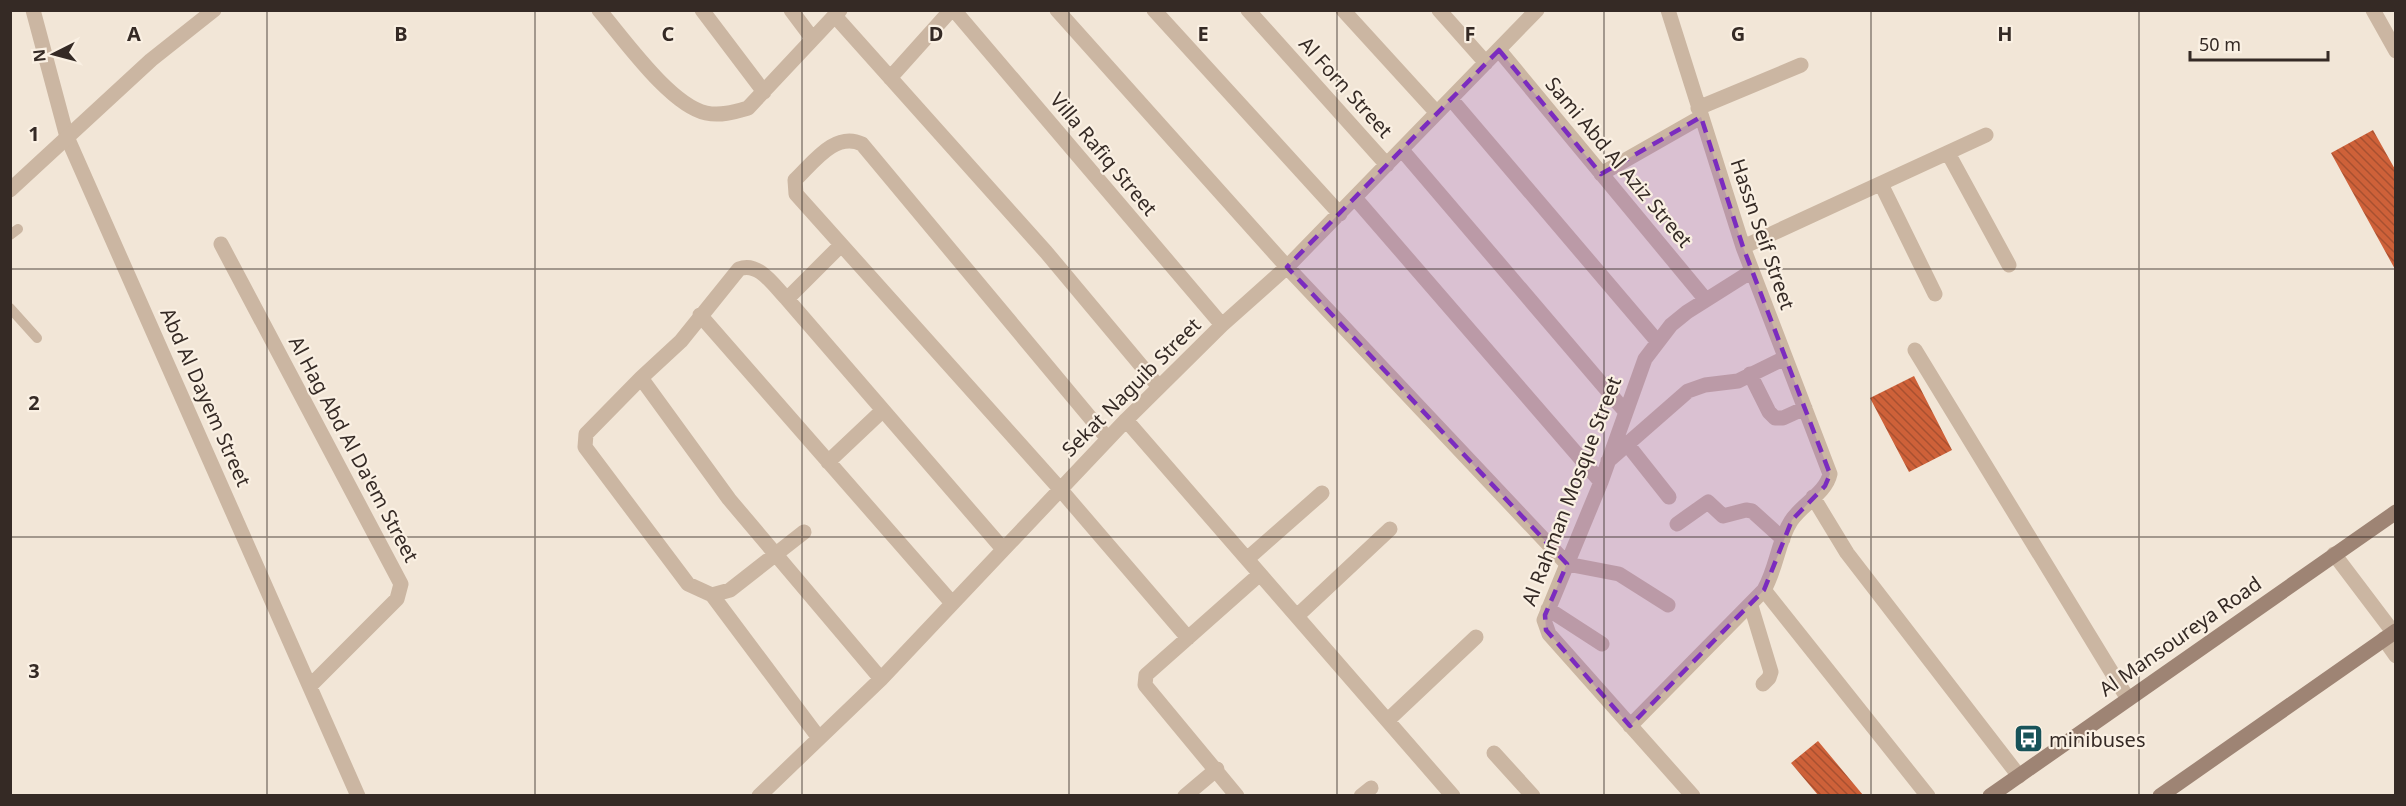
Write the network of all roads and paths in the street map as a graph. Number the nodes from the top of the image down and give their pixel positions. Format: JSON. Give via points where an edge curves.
{"nodes":[{"id":1,"x":33,"y":10,"type":"edge"},
{"id":2,"x":214,"y":10,"type":"edge"},
{"id":3,"x":598,"y":10,"type":"edge"},
{"id":4,"x":702,"y":10,"type":"edge"},
{"id":5,"x":791,"y":10,"type":"edge"},
{"id":6,"x":953,"y":10,"type":"edge"},
{"id":7,"x":1058,"y":10,"type":"edge"},
{"id":8,"x":1154,"y":10,"type":"edge"},
{"id":9,"x":1248,"y":10,"type":"edge"},
{"id":10,"x":1343,"y":10,"type":"edge"},
{"id":11,"x":1439,"y":10,"type":"edge"},
{"id":12,"x":1668,"y":10,"type":"edge"},
{"id":13,"x":2373,"y":10,"type":"edge"},
{"id":14,"x":837,"y":13,"type":"edge"},
{"id":15,"x":1528,"y":14,"type":"edge"},
{"id":16,"x":812,"y":38,"type":"junction"},
{"id":17,"x":1499,"y":50,"type":"junction"},
{"id":18,"x":2396,"y":51,"type":"edge"},
{"id":19,"x":1486,"y":63,"type":"junction"},
{"id":20,"x":1801,"y":65,"type":"dead end"},
{"id":21,"x":890,"y":78,"type":"junction"},
{"id":22,"x":764,"y":92,"type":"junction"},
{"id":23,"x":1451,"y":99,"type":"junction"},
{"id":24,"x":1437,"y":113,"type":"junction"},
{"id":25,"x":1700,"y":113,"type":"junction"},
{"id":26,"x":1986,"y":135,"type":"dead end"},
{"id":27,"x":67,"y":136,"type":"junction"},
{"id":28,"x":1402,"y":150,"type":"junction"},
{"id":29,"x":1948,"y":153,"type":"junction"},
{"id":30,"x":1388,"y":165,"type":"junction"},
{"id":31,"x":1601,"y":174,"type":"junction"},
{"id":32,"x":1881,"y":184,"type":"junction"},
{"id":33,"x":10,"y":190,"type":"edge"},
{"id":34,"x":1355,"y":198,"type":"junction"},
{"id":35,"x":1340,"y":214,"type":"junction"},
{"id":36,"x":221,"y":244,"type":"dead end"},
{"id":37,"x":841,"y":245,"type":"junction"},
{"id":38,"x":1743,"y":247,"type":"junction"},
{"id":39,"x":2009,"y":266,"type":"dead end"},
{"id":40,"x":1287,"y":267,"type":"junction"},
{"id":41,"x":1752,"y":271,"type":"junction"},
{"id":42,"x":1935,"y":294,"type":"dead end"},
{"id":43,"x":787,"y":299,"type":"junction"},
{"id":44,"x":1706,"y":300,"type":"junction"},
{"id":45,"x":10,"y":308,"type":"edge"},
{"id":46,"x":700,"y":315,"type":"junction"},
{"id":47,"x":1222,"y":326,"type":"junction"},
{"id":48,"x":37,"y":338,"type":"dead end"},
{"id":49,"x":1657,"y":341,"type":"junction"},
{"id":50,"x":1915,"y":350,"type":"dead end"},
{"id":51,"x":1785,"y":358,"type":"junction"},
{"id":52,"x":1750,"y":374,"type":"junction"},
{"id":53,"x":641,"y":378,"type":"junction"},
{"id":54,"x":1159,"y":387,"type":"junction"},
{"id":55,"x":1805,"y":408,"type":"junction"},
{"id":56,"x":1624,"y":410,"type":"junction"},
{"id":57,"x":882,"y":411,"type":"junction"},
{"id":58,"x":1126,"y":420,"type":"junction"},
{"id":59,"x":1108,"y":439,"type":"junction"},
{"id":60,"x":1627,"y":444,"type":"junction"},
{"id":61,"x":1608,"y":461,"type":"junction"},
{"id":62,"x":828,"y":462,"type":"junction"},
{"id":63,"x":1601,"y":482,"type":"junction"},
{"id":64,"x":1060,"y":489,"type":"junction"},
{"id":65,"x":1322,"y":493,"type":"dead end"},
{"id":66,"x":1669,"y":497,"type":"dead end"},
{"id":67,"x":1813,"y":497,"type":"junction"},
{"id":68,"x":2396,"y":512,"type":"edge"},
{"id":69,"x":1677,"y":524,"type":"dead end"},
{"id":70,"x":1390,"y":529,"type":"dead end"},
{"id":71,"x":804,"y":532,"type":"dead end"},
{"id":72,"x":1783,"y":540,"type":"junction"},
{"id":73,"x":1003,"y":549,"type":"junction"},
{"id":74,"x":2334,"y":554,"type":"junction"},
{"id":75,"x":775,"y":556,"type":"junction"},
{"id":76,"x":1247,"y":560,"type":"junction"},
{"id":77,"x":1567,"y":564,"type":"junction"},
{"id":78,"x":1260,"y":574,"type":"junction"},
{"id":79,"x":1764,"y":590,"type":"junction"},
{"id":80,"x":712,"y":595,"type":"junction"},
{"id":81,"x":952,"y":603,"type":"junction"},
{"id":82,"x":1668,"y":605,"type":"dead end"},
{"id":83,"x":1750,"y":606,"type":"junction"},
{"id":84,"x":1548,"y":609,"type":"junction"},
{"id":85,"x":1297,"y":616,"type":"junction"},
{"id":86,"x":2391,"y":634,"type":"edge"},
{"id":87,"x":1476,"y":637,"type":"dead end"},
{"id":88,"x":1188,"y":638,"type":"junction"},
{"id":89,"x":1602,"y":644,"type":"dead end"},
{"id":90,"x":2396,"y":656,"type":"edge"},
{"id":91,"x":881,"y":679,"type":"junction"},
{"id":92,"x":1763,"y":684,"type":"dead end"},
{"id":93,"x":311,"y":685,"type":"junction"},
{"id":94,"x":2128,"y":699,"type":"junction"},
{"id":95,"x":1388,"y":720,"type":"junction"},
{"id":96,"x":1630,"y":726,"type":"junction"},
{"id":97,"x":819,"y":738,"type":"junction"},
{"id":98,"x":1494,"y":753,"type":"dead end"},
{"id":99,"x":1217,"y":770,"type":"junction"},
{"id":100,"x":2019,"y":776,"type":"junction"},
{"id":101,"x":357,"y":795,"type":"edge"},
{"id":102,"x":759,"y":795,"type":"edge"},
{"id":103,"x":1185,"y":795,"type":"edge"},
{"id":104,"x":1237,"y":795,"type":"edge"},
{"id":105,"x":1453,"y":795,"type":"edge"},
{"id":106,"x":1533,"y":795,"type":"edge"},
{"id":107,"x":1693,"y":795,"type":"edge"},
{"id":108,"x":1929,"y":795,"type":"edge"},
{"id":109,"x":1990,"y":795,"type":"edge"},
{"id":110,"x":2160,"y":795,"type":"edge"}],
"edges":[{"from":1,"to":27,"type":"street","name":"Abd Al Dayem Street"},
{"from":2,"to":27,"type":"street","via":[[151,60]]},
{"from":3,"to":22,"type":"street","via":[[674,96],[689,107],[727,114],[748,108]]},
{"from":4,"to":22,"type":"street"},
{"from":5,"to":16,"type":"street"},
{"from":6,"to":21,"type":"street"},
{"from":6,"to":47,"type":"street","name":"Villa Rafiq Street"},
{"from":7,"to":40,"type":"street"},
{"from":8,"to":35,"type":"street"},
{"from":9,"to":30,"type":"street","name":"Al Forn Street"},
{"from":10,"to":24,"type":"street"},
{"from":11,"to":19,"type":"street"},
{"from":12,"to":25,"type":"street","name":"Hassn Seif Street"},
{"from":13,"to":18,"type":"street"},
{"from":14,"to":16,"type":"street"},
{"from":14,"to":21,"type":"street"},
{"from":15,"to":17,"type":"street","name":"Sekat Naguib Street"},
{"from":16,"to":22,"type":"street"},
{"from":17,"to":19,"type":"street","name":"Sekat Naguib Street"},
{"from":17,"to":31,"type":"street","name":"Sami Abd Al Aziz Street"},
{"from":19,"to":23,"type":"street","name":"Sekat Naguib Street"},
{"from":20,"to":25,"type":"street"},
{"from":21,"to":54,"type":"street","via":[[1046,252]]},
{"from":23,"to":24,"type":"street","name":"Sekat Naguib Street"},
{"from":23,"to":49,"type":"street"},
{"from":24,"to":28,"type":"street","name":"Sekat Naguib Street"},
{"from":25,"to":31,"type":"street"},
{"from":25,"to":38,"type":"street","name":"Hassn Seif Street"},
{"from":26,"to":29,"type":"street"},
{"from":27,"to":33,"type":"street"},
{"from":27,"to":93,"type":"street","name":"Abd Al Dayem Street"},
{"from":28,"to":30,"type":"street","name":"Sekat Naguib Street"},
{"from":28,"to":56,"type":"street"},
{"from":29,"to":32,"type":"street"},
{"from":29,"to":39,"type":"street"},
{"from":30,"to":34,"type":"street","name":"Sekat Naguib Street"},
{"from":31,"to":44,"type":"street","name":"Sami Abd Al Aziz Street"},
{"from":32,"to":38,"type":"street"},
{"from":32,"to":42,"type":"street"},
{"from":34,"to":35,"type":"street","name":"Sekat Naguib Street"},
{"from":34,"to":63,"type":"street"},
{"from":35,"to":40,"type":"street","name":"Sekat Naguib Street"},
{"from":36,"to":93,"type":"street","name":"Al Hag Abd Al Da'em Street","via":[[401,584],[397,599]]},
{"from":37,"to":43,"type":"street"},
{"from":37,"to":59,"type":"street","via":[[796,194],[794,186],[795,180],[835,143],[853,140],[862,144]]},
{"from":37,"to":64,"type":"street"},
{"from":38,"to":41,"type":"street","name":"Hassn Seif Street"},
{"from":40,"to":47,"type":"street","name":"Sekat Naguib Street"},
{"from":40,"to":77,"type":"street"},
{"from":41,"to":44,"type":"street","name":"Al Rahman Mosque Street"},
{"from":41,"to":51,"type":"street","name":"Hassn Seif Street"},
{"from":43,"to":46,"type":"street","via":[[758,269],[743,267]]},
{"from":43,"to":57,"type":"street"},
{"from":44,"to":49,"type":"street","name":"Al Rahman Mosque Street","via":[[1671,325]]},
{"from":45,"to":48,"type":"lane"},
{"from":46,"to":53,"type":"street","via":[[681,341]]},
{"from":46,"to":62,"type":"street"},
{"from":47,"to":54,"type":"street","name":"Sekat Naguib Street"},
{"from":49,"to":56,"type":"street","name":"Al Rahman Mosque Street","via":[[1644,359]]},
{"from":50,"to":94,"type":"street"},
{"from":51,"to":52,"type":"street"},
{"from":51,"to":55,"type":"street","name":"Hassn Seif Street"},
{"from":52,"to":55,"type":"street","via":[[1775,418]]},
{"from":52,"to":60,"type":"street","via":[[1730,383],[1688,391]]},
{"from":53,"to":75,"type":"street"},
{"from":53,"to":80,"type":"street","via":[[586,434],[585,447],[688,584]]},
{"from":54,"to":58,"type":"street","name":"Sekat Naguib Street"},
{"from":55,"to":67,"type":"street","name":"Hassn Seif Street","via":[[1828,468],[1828,480]]},
{"from":56,"to":61,"type":"street","name":"Al Rahman Mosque Street"},
{"from":57,"to":62,"type":"street"},
{"from":57,"to":73,"type":"street"},
{"from":58,"to":59,"type":"street","name":"Sekat Naguib Street"},
{"from":58,"to":76,"type":"street"},
{"from":59,"to":64,"type":"street","name":"Sekat Naguib Street"},
{"from":60,"to":61,"type":"street"},
{"from":60,"to":66,"type":"street"},
{"from":61,"to":63,"type":"street","name":"Al Rahman Mosque Street"},
{"from":62,"to":81,"type":"street"},
{"from":63,"to":77,"type":"street","name":"Al Rahman Mosque Street"},
{"from":64,"to":73,"type":"street","name":"Sekat Naguib Street"},
{"from":64,"to":88,"type":"street"},
{"from":65,"to":76,"type":"street"},
{"from":67,"to":72,"type":"street","via":[[1792,520]]},
{"from":67,"to":100,"type":"street","via":[[1847,552]]},
{"from":68,"to":74,"type":"main road","name":"Al Mansoureya Road"},
{"from":69,"to":72,"type":"street","via":[[1708,502],[1723,516],[1752,511]]},
{"from":70,"to":85,"type":"street"},
{"from":71,"to":75,"type":"street"},
{"from":72,"to":79,"type":"street"},
{"from":73,"to":81,"type":"street","name":"Sekat Naguib Street"},
{"from":74,"to":86,"type":"street"},
{"from":74,"to":94,"type":"main road","name":"Al Mansoureya Road"},
{"from":75,"to":80,"type":"street","via":[[730,590]]},
{"from":75,"to":91,"type":"street"},
{"from":76,"to":78,"type":"street"},
{"from":77,"to":82,"type":"street","via":[[1619,574]]},
{"from":77,"to":84,"type":"street","name":"Al Rahman Mosque Street"},
{"from":78,"to":85,"type":"street"},
{"from":78,"to":88,"type":"street"},
{"from":79,"to":83,"type":"street"},
{"from":79,"to":108,"type":"street"},
{"from":80,"to":97,"type":"street"},
{"from":81,"to":91,"type":"street","name":"Sekat Naguib Street"},
{"from":83,"to":92,"type":"street","via":[[1771,672]]},
{"from":83,"to":96,"type":"street"},
{"from":84,"to":89,"type":"street"},
{"from":84,"to":96,"type":"street","name":"Al Rahman Mosque Street","via":[[1544,625],[1549,634]]},
{"from":85,"to":95,"type":"street"},
{"from":86,"to":90,"type":"street"},
{"from":86,"to":110,"type":"main road"},
{"from":87,"to":95,"type":"street"},
{"from":88,"to":99,"type":"street","via":[[1146,675],[1145,684]]},
{"from":91,"to":97,"type":"street","name":"Sekat Naguib Street"},
{"from":93,"to":101,"type":"street","name":"Abd Al Dayem Street"},
{"from":94,"to":100,"type":"main road","name":"Al Mansoureya Road"},
{"from":95,"to":105,"type":"street"},
{"from":96,"to":107,"type":"street","name":"Al Rahman Mosque Street"},
{"from":97,"to":102,"type":"street","name":"Sekat Naguib Street"},
{"from":98,"to":106,"type":"street"},
{"from":99,"to":103,"type":"street"},
{"from":99,"to":104,"type":"street"},
{"from":100,"to":109,"type":"main road","name":"Al Mansoureya Road"}]}
